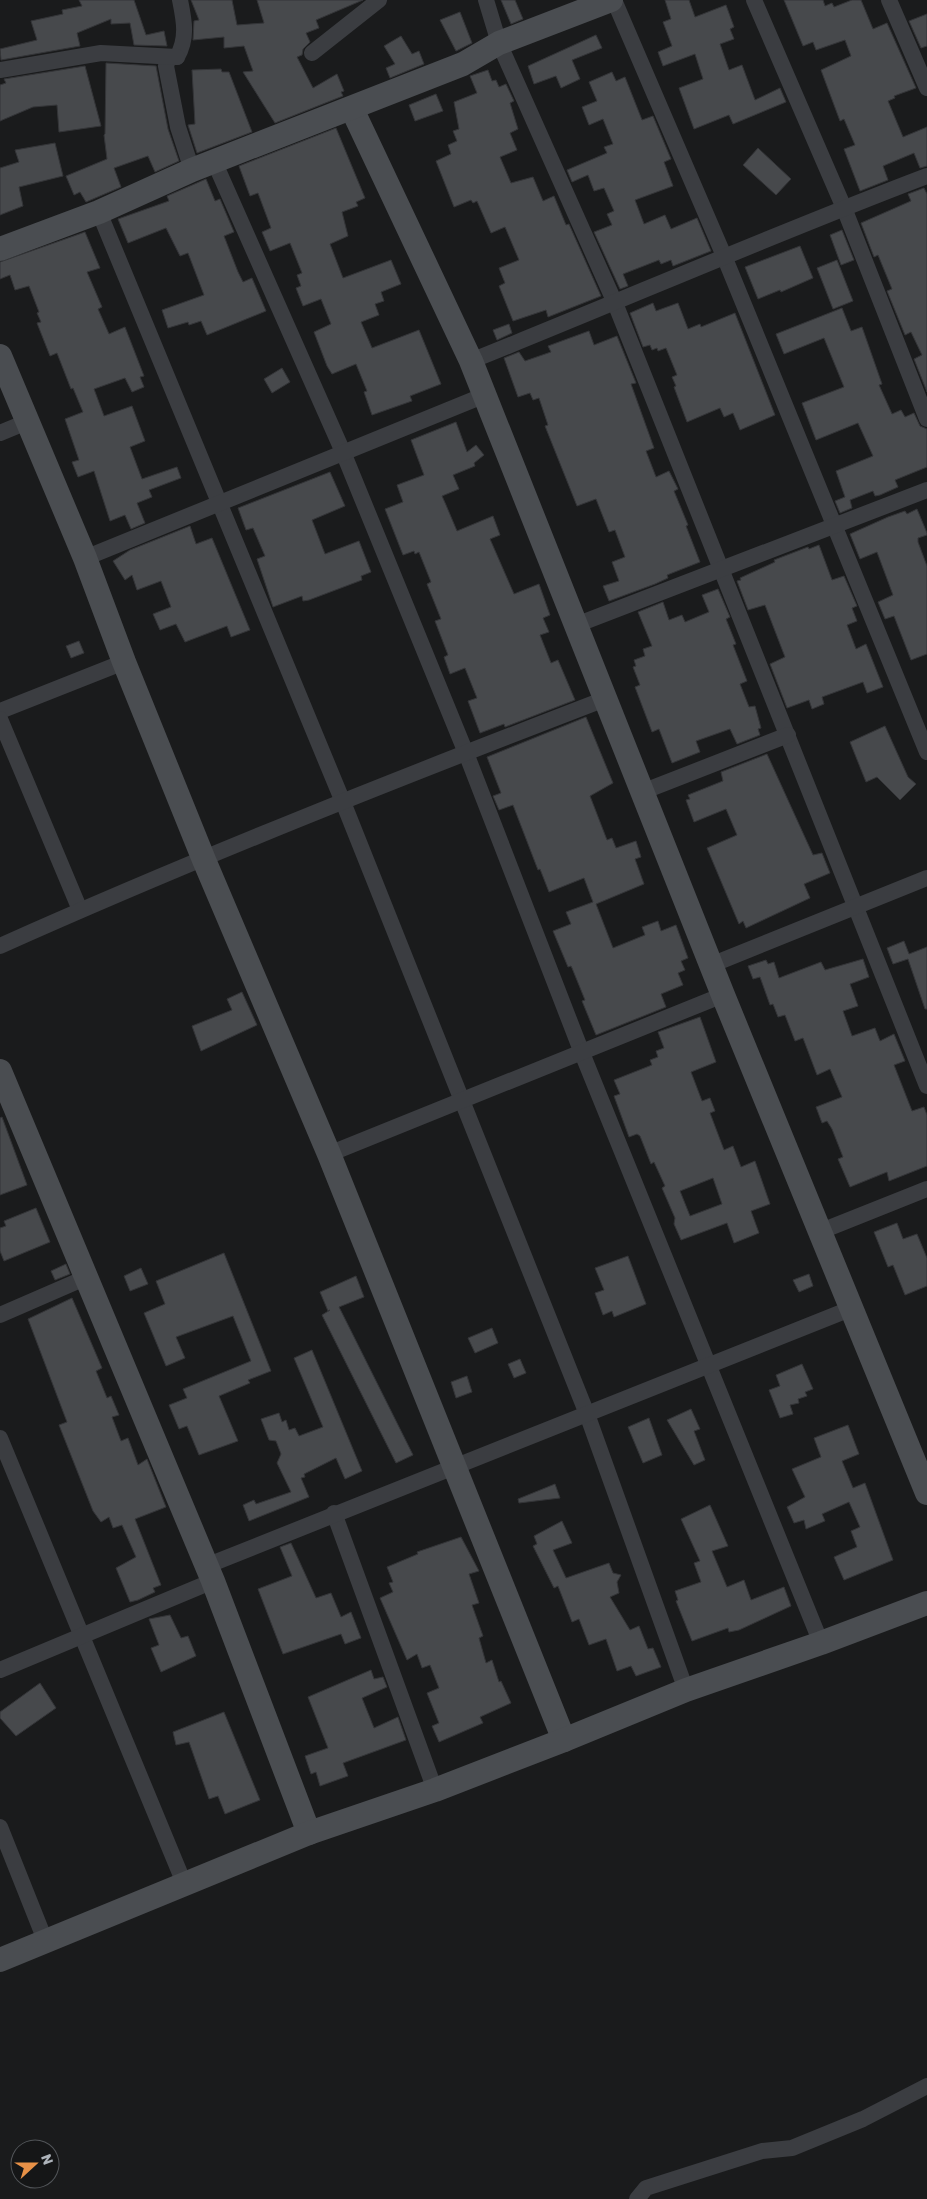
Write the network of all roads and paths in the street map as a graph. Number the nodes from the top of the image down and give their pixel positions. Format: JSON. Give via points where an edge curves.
{"nodes":[{"id":1,"x":180,"y":0,"type":"edge"},
{"id":2,"x":379,"y":0,"type":"edge"},
{"id":3,"x":486,"y":0,"type":"edge"},
{"id":4,"x":612,"y":0,"type":"edge"},
{"id":5,"x":754,"y":0,"type":"edge"},
{"id":6,"x":889,"y":0,"type":"edge"},
{"id":7,"x":499,"y":43,"type":"junction"},
{"id":8,"x":312,"y":53,"type":"dead end"},
{"id":9,"x":177,"y":57,"type":"junction"},
{"id":10,"x":0,"y":70,"type":"edge"},
{"id":11,"x":927,"y":88,"type":"edge"},
{"id":12,"x":352,"y":109,"type":"junction"},
{"id":13,"x":214,"y":161,"type":"junction"},
{"id":14,"x":192,"y":170,"type":"junction"},
{"id":15,"x":927,"y":176,"type":"edge"},
{"id":16,"x":844,"y":208,"type":"junction"},
{"id":17,"x":99,"y":212,"type":"junction"},
{"id":18,"x":0,"y":249,"type":"edge"},
{"id":19,"x":724,"y":256,"type":"junction"},
{"id":20,"x":615,"y":303,"type":"junction"},
{"id":21,"x":0,"y":356,"type":"edge"},
{"id":22,"x":471,"y":361,"type":"junction"},
{"id":23,"x":485,"y":396,"type":"junction"},
{"id":24,"x":927,"y":420,"type":"edge"},
{"id":25,"x":29,"y":421,"type":"junction"},
{"id":26,"x":0,"y":433,"type":"edge"},
{"id":27,"x":343,"y":452,"type":"junction"},
{"id":28,"x":927,"y":490,"type":"edge"},
{"id":29,"x":219,"y":502,"type":"junction"},
{"id":30,"x":835,"y":525,"type":"junction"},
{"id":31,"x":85,"y":558,"type":"junction"},
{"id":32,"x":721,"y":569,"type":"junction"},
{"id":33,"x":576,"y":625,"type":"junction"},
{"id":34,"x":124,"y":662,"type":"junction"},
{"id":35,"x":605,"y":699,"type":"junction"},
{"id":36,"x":0,"y":711,"type":"edge"},
{"id":37,"x":0,"y":719,"type":"edge"},
{"id":38,"x":788,"y":735,"type":"junction"},
{"id":39,"x":927,"y":752,"type":"edge"},
{"id":40,"x":466,"y":753,"type":"junction"},
{"id":41,"x":642,"y":792,"type":"junction"},
{"id":42,"x":343,"y":802,"type":"junction"},
{"id":43,"x":204,"y":860,"type":"junction"},
{"id":44,"x":927,"y":878,"type":"edge"},
{"id":45,"x":856,"y":906,"type":"junction"},
{"id":46,"x":80,"y":910,"type":"junction"},
{"id":47,"x":0,"y":946,"type":"edge"},
{"id":48,"x":711,"y":965,"type":"junction"},
{"id":49,"x":723,"y":995,"type":"junction"},
{"id":50,"x":582,"y":1053,"type":"junction"},
{"id":51,"x":0,"y":1071,"type":"edge"},
{"id":52,"x":927,"y":1086,"type":"edge"},
{"id":53,"x":461,"y":1101,"type":"junction"},
{"id":54,"x":329,"y":1154,"type":"junction"},
{"id":55,"x":927,"y":1189,"type":"edge"},
{"id":56,"x":819,"y":1232,"type":"junction"},
{"id":57,"x":85,"y":1278,"type":"junction"},
{"id":58,"x":850,"y":1309,"type":"junction"},
{"id":59,"x":0,"y":1315,"type":"edge"},
{"id":60,"x":710,"y":1366,"type":"junction"},
{"id":61,"x":587,"y":1414,"type":"junction"},
{"id":62,"x":0,"y":1438,"type":"edge"},
{"id":63,"x":453,"y":1467,"type":"junction"},
{"id":64,"x":927,"y":1493,"type":"edge"},
{"id":65,"x":334,"y":1513,"type":"junction"},
{"id":66,"x":210,"y":1574,"type":"junction"},
{"id":67,"x":927,"y":1603,"type":"edge"},
{"id":68,"x":81,"y":1636,"type":"junction"},
{"id":69,"x":821,"y":1643,"type":"junction"},
{"id":70,"x":0,"y":1670,"type":"edge"},
{"id":71,"x":686,"y":1690,"type":"junction"},
{"id":72,"x":564,"y":1740,"type":"junction"},
{"id":73,"x":435,"y":1790,"type":"junction"},
{"id":74,"x":0,"y":1827,"type":"edge"},
{"id":75,"x":309,"y":1833,"type":"junction"},
{"id":76,"x":184,"y":1883,"type":"junction"},
{"id":77,"x":46,"y":1940,"type":"junction"},
{"id":78,"x":0,"y":1960,"type":"edge"},
{"id":79,"x":927,"y":2086,"type":"edge"},
{"id":80,"x":637,"y":2199,"type":"edge"}],
"edges":[{"from":1,"to":9,"type":"street","via":[[185,41]]},
{"from":2,"to":8,"type":"street"},
{"from":3,"to":7,"type":"street"},
{"from":4,"to":7,"type":"street"},
{"from":4,"to":19,"type":"street"},
{"from":5,"to":16,"type":"street"},
{"from":6,"to":11,"type":"street"},
{"from":7,"to":12,"type":"street","via":[[463,64]]},
{"from":7,"to":20,"type":"street"},
{"from":9,"to":10,"type":"street","via":[[101,53]]},
{"from":9,"to":14,"type":"street","via":[[169,57],[166,66],[178,127]]},
{"from":12,"to":13,"type":"street"},
{"from":12,"to":22,"type":"street"},
{"from":13,"to":14,"type":"street"},
{"from":13,"to":27,"type":"street"},
{"from":14,"to":17,"type":"street"},
{"from":15,"to":16,"type":"street"},
{"from":16,"to":19,"type":"street"},
{"from":16,"to":24,"type":"street"},
{"from":17,"to":18,"type":"street"},
{"from":17,"to":29,"type":"street"},
{"from":19,"to":20,"type":"street"},
{"from":19,"to":30,"type":"street"},
{"from":20,"to":22,"type":"street"},
{"from":20,"to":32,"type":"street"},
{"from":21,"to":25,"type":"street"},
{"from":22,"to":23,"type":"street"},
{"from":23,"to":27,"type":"street"},
{"from":23,"to":33,"type":"street"},
{"from":25,"to":26,"type":"street"},
{"from":25,"to":31,"type":"street"},
{"from":27,"to":29,"type":"street"},
{"from":27,"to":40,"type":"street"},
{"from":28,"to":30,"type":"street"},
{"from":29,"to":31,"type":"street"},
{"from":29,"to":42,"type":"street"},
{"from":30,"to":32,"type":"street"},
{"from":30,"to":39,"type":"street"},
{"from":31,"to":34,"type":"street"},
{"from":32,"to":33,"type":"street"},
{"from":32,"to":38,"type":"street"},
{"from":33,"to":35,"type":"street"},
{"from":34,"to":36,"type":"street"},
{"from":34,"to":43,"type":"street"},
{"from":35,"to":40,"type":"street"},
{"from":35,"to":41,"type":"street"},
{"from":37,"to":46,"type":"street"},
{"from":38,"to":41,"type":"street"},
{"from":38,"to":45,"type":"street"},
{"from":40,"to":42,"type":"street"},
{"from":40,"to":50,"type":"street"},
{"from":41,"to":48,"type":"street"},
{"from":42,"to":43,"type":"street"},
{"from":42,"to":53,"type":"street"},
{"from":43,"to":46,"type":"street"},
{"from":43,"to":54,"type":"street"},
{"from":44,"to":45,"type":"street"},
{"from":45,"to":48,"type":"street"},
{"from":45,"to":52,"type":"street"},
{"from":46,"to":47,"type":"street"},
{"from":48,"to":49,"type":"street"},
{"from":49,"to":50,"type":"street"},
{"from":49,"to":56,"type":"street"},
{"from":50,"to":53,"type":"street"},
{"from":50,"to":60,"type":"street"},
{"from":51,"to":57,"type":"street"},
{"from":53,"to":54,"type":"street"},
{"from":53,"to":61,"type":"street"},
{"from":54,"to":63,"type":"street"},
{"from":55,"to":56,"type":"street"},
{"from":56,"to":58,"type":"street"},
{"from":57,"to":59,"type":"street"},
{"from":57,"to":66,"type":"street"},
{"from":58,"to":60,"type":"street"},
{"from":58,"to":64,"type":"street"},
{"from":60,"to":61,"type":"street"},
{"from":60,"to":69,"type":"street"},
{"from":61,"to":63,"type":"street"},
{"from":61,"to":71,"type":"street"},
{"from":62,"to":68,"type":"street"},
{"from":63,"to":65,"type":"street"},
{"from":63,"to":72,"type":"street"},
{"from":65,"to":66,"type":"street"},
{"from":65,"to":73,"type":"street"},
{"from":66,"to":68,"type":"street"},
{"from":66,"to":75,"type":"street"},
{"from":67,"to":69,"type":"street"},
{"from":68,"to":70,"type":"street"},
{"from":68,"to":76,"type":"street"},
{"from":69,"to":71,"type":"street"},
{"from":71,"to":72,"type":"street"},
{"from":72,"to":73,"type":"street"},
{"from":73,"to":75,"type":"street"},
{"from":74,"to":77,"type":"street"},
{"from":75,"to":76,"type":"street"},
{"from":76,"to":77,"type":"street"},
{"from":77,"to":78,"type":"street"},
{"from":79,"to":80,"type":"street","via":[[825,2136],[792,2148],[762,2151],[646,2188]]}]}
